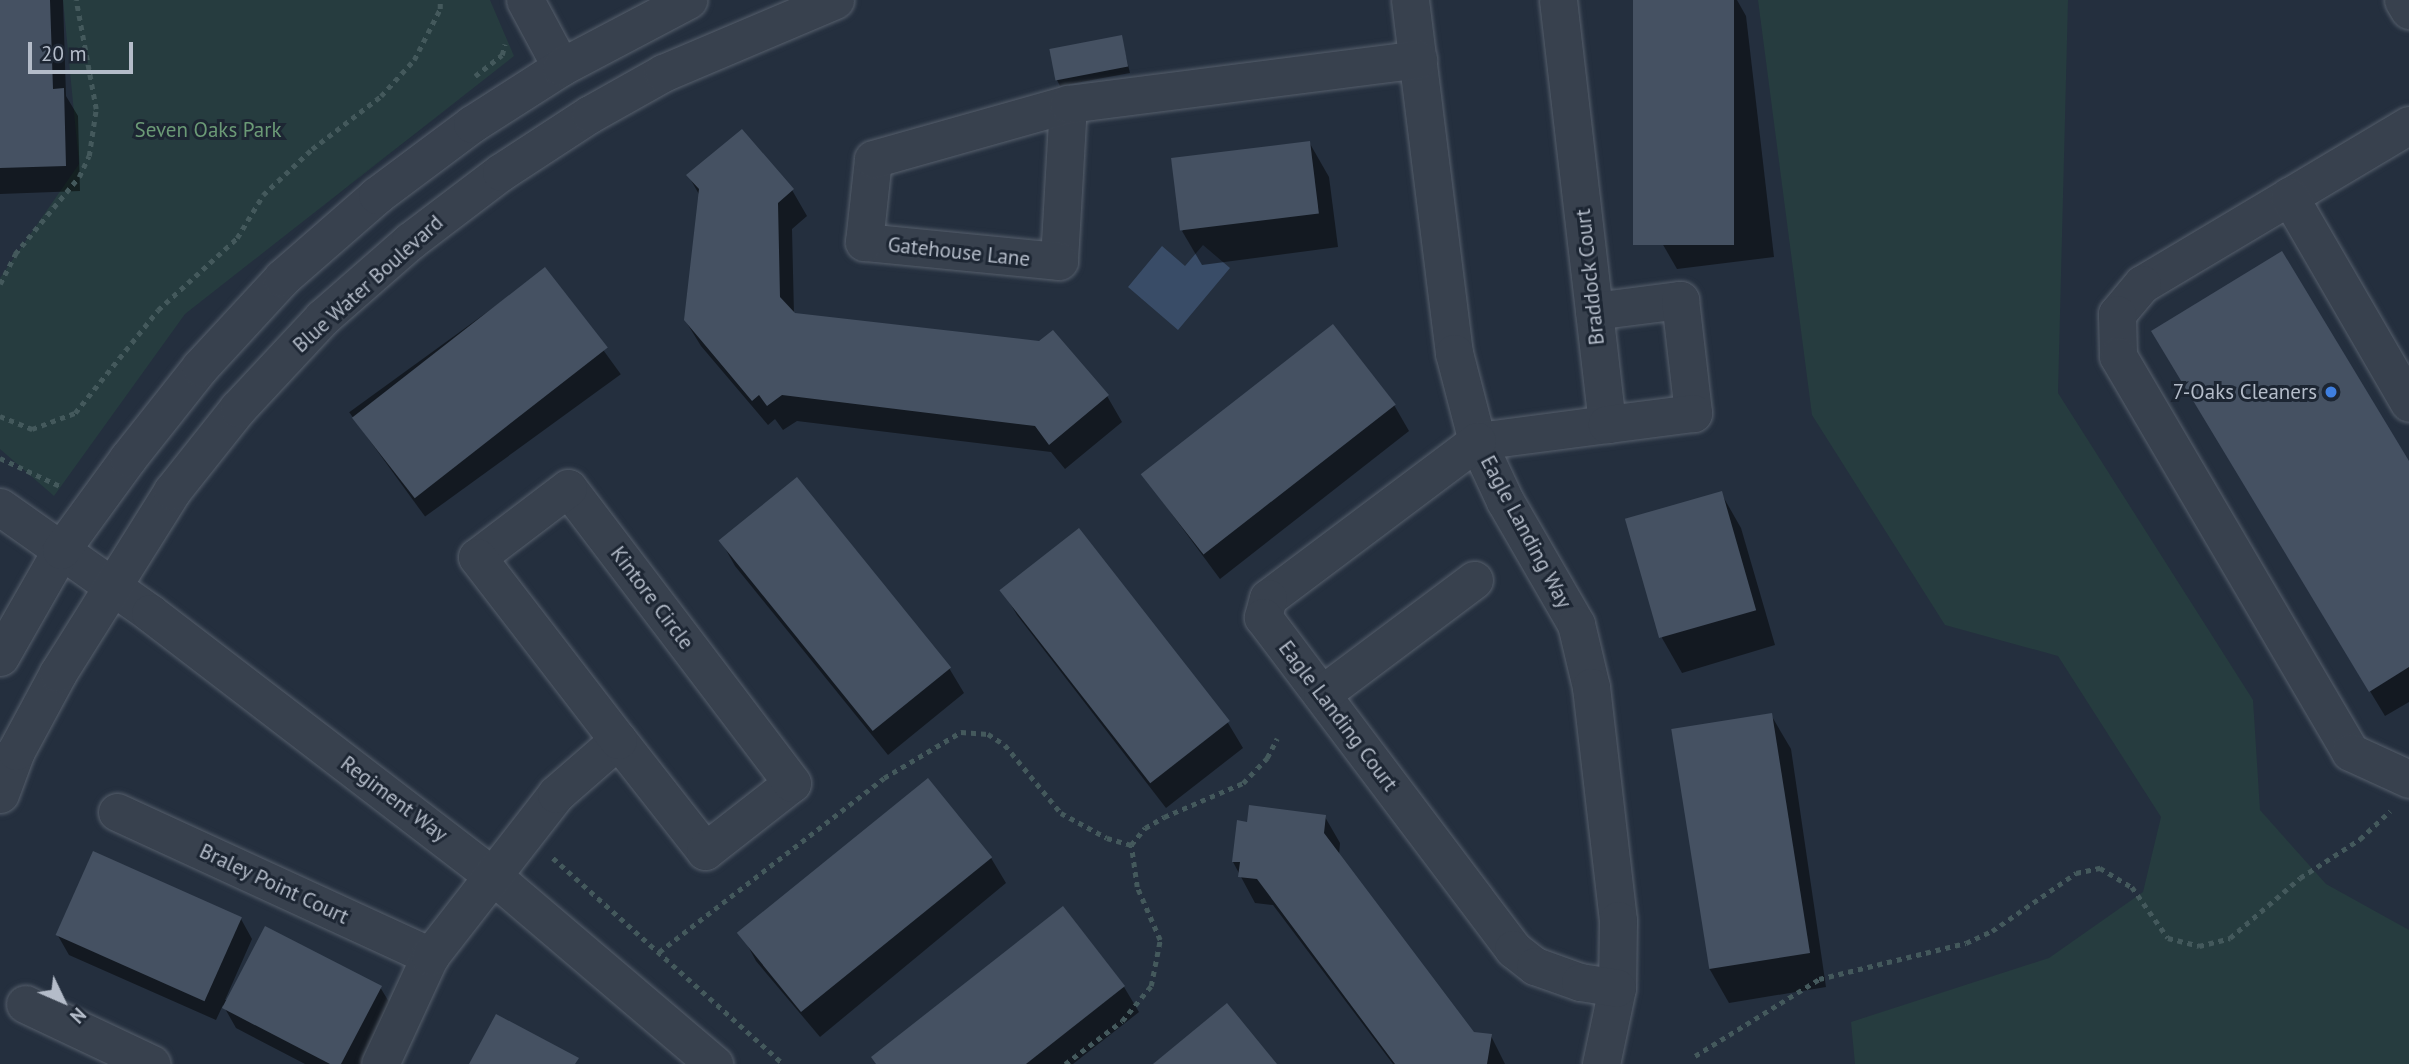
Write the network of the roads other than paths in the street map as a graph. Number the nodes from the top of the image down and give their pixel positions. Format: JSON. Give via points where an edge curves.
{"nodes":[{"id":1,"x":524,"y":0,"type":"edge"},
{"id":2,"x":688,"y":0,"type":"edge"},
{"id":3,"x":835,"y":0,"type":"edge"},
{"id":4,"x":1410,"y":0,"type":"edge"},
{"id":5,"x":1558,"y":0,"type":"edge"},
{"id":6,"x":2403,"y":0,"type":"edge"},
{"id":7,"x":2409,"y":10,"type":"edge"},
{"id":8,"x":1418,"y":59,"type":"junction"},
{"id":9,"x":561,"y":67,"type":"junction"},
{"id":10,"x":1068,"y":104,"type":"junction"},
{"id":11,"x":2409,"y":125,"type":"edge"},
{"id":12,"x":2289,"y":196,"type":"junction"},
{"id":13,"x":1594,"y":311,"type":"junction"},
{"id":14,"x":2409,"y":403,"type":"edge"},
{"id":15,"x":1606,"y":424,"type":"junction"},
{"id":16,"x":1477,"y":442,"type":"junction"},
{"id":17,"x":0,"y":508,"type":"edge"},
{"id":18,"x":61,"y":550,"type":"junction"},
{"id":19,"x":1474,"y":580,"type":"dead end"},
{"id":20,"x":110,"y":585,"type":"junction"},
{"id":21,"x":0,"y":657,"type":"edge"},
{"id":22,"x":1322,"y":694,"type":"junction"},
{"id":23,"x":618,"y":740,"type":"junction"},
{"id":24,"x":2403,"y":792,"type":"edge"},
{"id":25,"x":0,"y":794,"type":"edge"},
{"id":26,"x":117,"y":812,"type":"dead end"},
{"id":27,"x":492,"y":874,"type":"junction"},
{"id":28,"x":430,"y":956,"type":"junction"},
{"id":29,"x":1617,"y":988,"type":"junction"},
{"id":30,"x":25,"y":1004,"type":"dead end"},
{"id":31,"x":152,"y":1064,"type":"edge"},
{"id":32,"x":380,"y":1064,"type":"edge"},
{"id":33,"x":714,"y":1064,"type":"edge"},
{"id":34,"x":1601,"y":1064,"type":"edge"}],
"edges":[{"from":1,"to":9,"type":"street"},
{"from":2,"to":9,"type":"street"},
{"from":3,"to":20,"type":"street","name":"Blue Water Boulevard","via":[[663,73],[590,114],[501,172],[410,241],[322,318],[238,408],[172,491]]},
{"from":4,"to":8,"type":"street","name":"Eagle Landing Way"},
{"from":5,"to":13,"type":"street","name":"Braddock Court"},
{"from":6,"to":7,"type":"street"},
{"from":8,"to":10,"type":"street","name":"Gatehouse Lane"},
{"from":8,"to":16,"type":"street","name":"Eagle Landing Way","via":[[1454,353]]},
{"from":9,"to":18,"type":"street","via":[[471,124],[377,195],[282,278],[200,367]]},
{"from":10,"to":10,"type":"street","name":"Gatehouse Lane","via":[[873,159],[864,242],[1059,261]]},
{"from":11,"to":12,"type":"street"},
{"from":12,"to":14,"type":"street"},
{"from":12,"to":24,"type":"street","via":[[2142,284],[2117,314],[2118,356],[2350,752]]},
{"from":13,"to":15,"type":"street","name":"Braddock Court"},
{"from":13,"to":15,"type":"street","via":[[1680,300],[1693,413]]},
{"from":15,"to":16,"type":"street"},
{"from":16,"to":22,"type":"street","name":"Eagle Landing Court","via":[[1268,597],[1263,617]]},
{"from":16,"to":29,"type":"street","name":"Eagle Landing Way","via":[[1505,501],[1576,624],[1591,687],[1618,920]]},
{"from":17,"to":18,"type":"street","name":"Regiment Way"},
{"from":18,"to":20,"type":"street","name":"Regiment Way"},
{"from":18,"to":21,"type":"street"},
{"from":19,"to":22,"type":"street"},
{"from":20,"to":25,"type":"street","name":"Blue Water Boulevard","via":[[16,751]]},
{"from":20,"to":27,"type":"street","name":"Regiment Way"},
{"from":22,"to":29,"type":"street","name":"Eagle Landing Court","via":[[1513,950],[1535,966],[1580,982]]},
{"from":23,"to":23,"type":"street","name":"Kintore Circle","via":[[705,852],[792,783],[568,488],[477,557]]},
{"from":23,"to":27,"type":"street","via":[[556,794]]},
{"from":26,"to":28,"type":"street","name":"Braley Point Court"},
{"from":27,"to":28,"type":"street"},
{"from":27,"to":33,"type":"street","name":"Regiment Way"},
{"from":28,"to":32,"type":"street"},
{"from":29,"to":34,"type":"street","name":"Eagle Landing Way"},
{"from":30,"to":31,"type":"street"}]}
